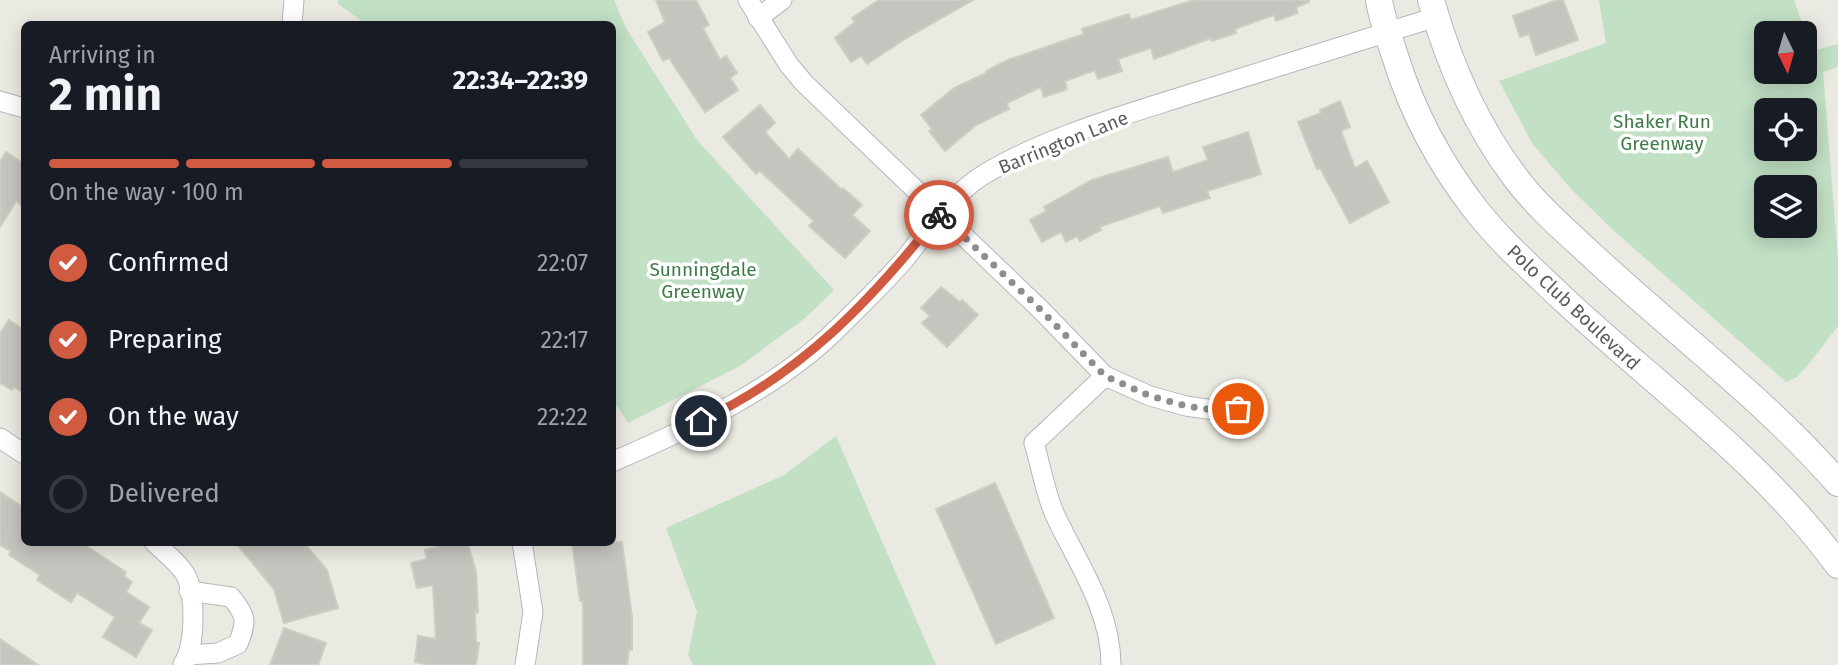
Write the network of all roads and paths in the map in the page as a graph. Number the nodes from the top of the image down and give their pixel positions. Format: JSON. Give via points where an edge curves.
{"nodes":[{"id":1,"x":294,"y":0,"type":"edge"},
{"id":2,"x":748,"y":0,"type":"edge"},
{"id":3,"x":782,"y":0,"type":"edge"},
{"id":4,"x":1380,"y":0,"type":"edge"},
{"id":5,"x":1434,"y":8,"type":"edge"},
{"id":6,"x":758,"y":18,"type":"junction"},
{"id":7,"x":292,"y":21,"type":"edge"},
{"id":8,"x":1388,"y":32,"type":"junction"},
{"id":9,"x":0,"y":101,"type":"edge"},
{"id":10,"x":21,"y":107,"type":"edge"},
{"id":11,"x":940,"y":214,"type":"junction"},
{"id":12,"x":1105,"y":376,"type":"junction"},
{"id":13,"x":1238,"y":409,"type":"dead end"},
{"id":14,"x":0,"y":438,"type":"edge"},
{"id":15,"x":21,"y":452,"type":"edge"},
{"id":16,"x":616,"y":460,"type":"edge"},
{"id":17,"x":1838,"y":483,"type":"edge"},
{"id":18,"x":158,"y":546,"type":"edge"},
{"id":19,"x":524,"y":546,"type":"edge"},
{"id":20,"x":1838,"y":565,"type":"edge"},
{"id":21,"x":189,"y":591,"type":"junction"},
{"id":22,"x":186,"y":660,"type":"edge"},
{"id":23,"x":526,"y":665,"type":"edge"},
{"id":24,"x":1111,"y":665,"type":"edge"}],
"edges":[{"from":1,"to":7,"type":"street"},
{"from":2,"to":6,"type":"street"},
{"from":3,"to":6,"type":"street"},
{"from":4,"to":8,"type":"street","name":"Polo Club Boulevard"},
{"from":5,"to":8,"type":"street","name":"Barrington Lane"},
{"from":5,"to":17,"type":"street","via":[[1474,113],[1515,178],[1544,211],[1807,447]]},
{"from":6,"to":11,"type":"street","via":[[804,83]]},
{"from":8,"to":11,"type":"street","name":"Barrington Lane","via":[[1127,115],[1017,157],[982,176]]},
{"from":8,"to":20,"type":"street","name":"Polo Club Boulevard","via":[[1402,80],[1427,135],[1475,209],[1506,246],[1770,483]]},
{"from":9,"to":10,"type":"street"},
{"from":11,"to":12,"type":"street"},
{"from":11,"to":16,"type":"street","name":"Barrington Lane","via":[[902,262],[794,366],[726,409]]},
{"from":12,"to":13,"type":"street","via":[[1186,406]]},
{"from":12,"to":24,"type":"street","via":[[1034,443],[1054,513],[1094,591],[1111,644]]},
{"from":14,"to":15,"type":"street"},
{"from":18,"to":21,"type":"street","via":[[186,575]]},
{"from":19,"to":23,"type":"street","via":[[533,612]]},
{"from":21,"to":22,"type":"street","via":[[195,619]]},
{"from":21,"to":22,"type":"street","via":[[231,597],[243,612],[245,628],[238,644]]}]}
